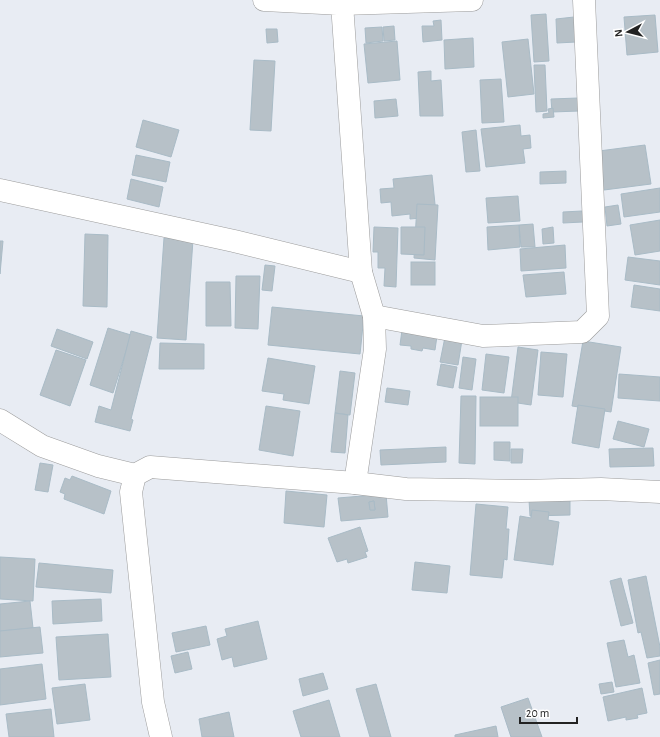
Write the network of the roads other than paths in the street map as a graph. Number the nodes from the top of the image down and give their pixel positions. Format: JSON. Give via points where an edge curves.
{"nodes":[{"id":1,"x":264,"y":0,"type":"edge"},
{"id":2,"x":472,"y":0,"type":"edge"},
{"id":3,"x":584,"y":0,"type":"edge"},
{"id":4,"x":342,"y":2,"type":"edge"},
{"id":5,"x":0,"y":190,"type":"edge"},
{"id":6,"x":361,"y":272,"type":"junction"},
{"id":7,"x":374,"y":316,"type":"junction"},
{"id":8,"x":0,"y":420,"type":"edge"},
{"id":9,"x":135,"y":475,"type":"junction"},
{"id":10,"x":355,"y":483,"type":"junction"},
{"id":11,"x":660,"y":492,"type":"edge"},
{"id":12,"x":161,"y":737,"type":"edge"}],
"edges":[{"from":1,"to":4,"type":"street"},
{"from":2,"to":4,"type":"street"},
{"from":3,"to":7,"type":"street","via":[[598,316],[582,332],[483,336]]},
{"from":4,"to":6,"type":"street"},
{"from":5,"to":6,"type":"street","via":[[234,241]]},
{"from":6,"to":7,"type":"street"},
{"from":7,"to":10,"type":"street","via":[[375,349]]},
{"from":8,"to":9,"type":"street","via":[[42,446],[98,466]]},
{"from":9,"to":10,"type":"street","via":[[150,468]]},
{"from":9,"to":12,"type":"street","via":[[131,492],[154,702]]},
{"from":10,"to":11,"type":"street","via":[[406,489],[601,489]]}]}
